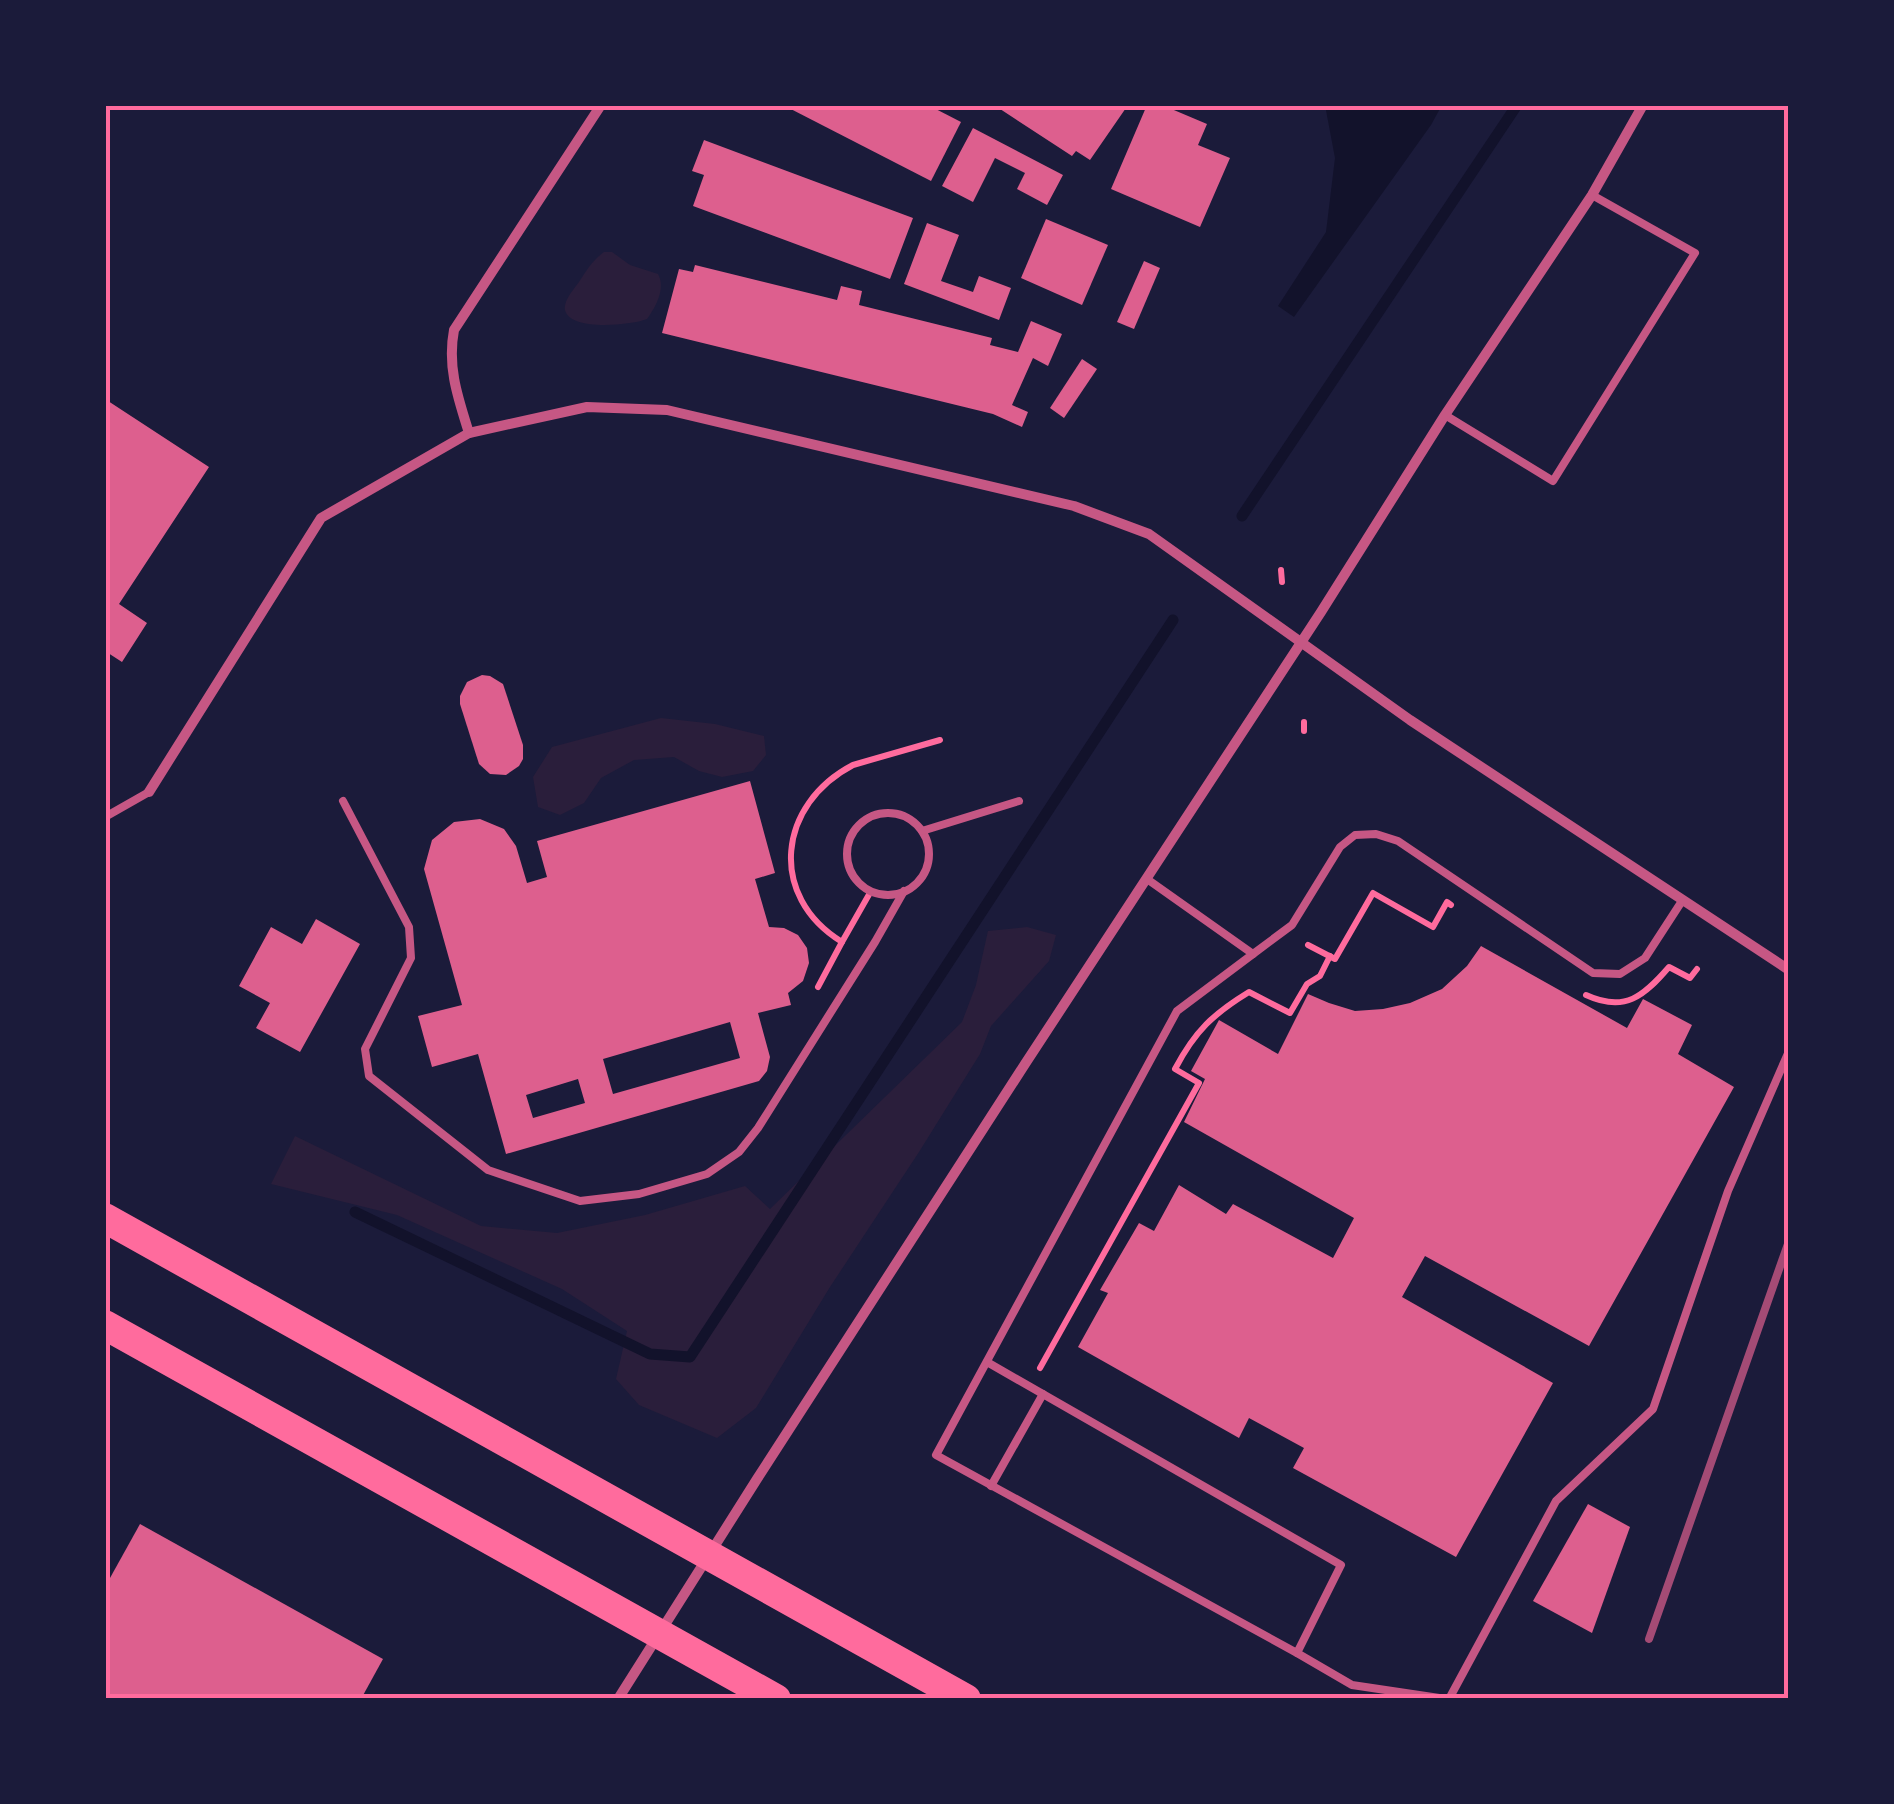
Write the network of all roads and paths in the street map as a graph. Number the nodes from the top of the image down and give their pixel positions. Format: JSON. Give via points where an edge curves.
{"nodes":[{"id":1,"x":601,"y":105,"type":"edge"},
{"id":2,"x":1644,"y":105,"type":"edge"},
{"id":3,"x":1592,"y":195,"type":"junction"},
{"id":4,"x":1445,"y":415,"type":"junction"},
{"id":5,"x":469,"y":433,"type":"junction"},
{"id":6,"x":1281,"y":570,"type":"dead end"},
{"id":7,"x":1282,"y":582,"type":"dead end"},
{"id":8,"x":1300,"y":643,"type":"junction"},
{"id":9,"x":940,"y":740,"type":"dead end"},
{"id":10,"x":149,"y":792,"type":"joint"},
{"id":11,"x":1019,"y":801,"type":"dead end"},
{"id":12,"x":343,"y":802,"type":"dead end"},
{"id":13,"x":105,"y":816,"type":"edge"},
{"id":14,"x":922,"y":830,"type":"junction"},
{"id":15,"x":1147,"y":879,"type":"junction"},
{"id":16,"x":871,"y":891,"type":"junction"},
{"id":17,"x":904,"y":891,"type":"junction"},
{"id":18,"x":1682,"y":901,"type":"junction"},
{"id":19,"x":1463,"y":913,"type":"dead end"},
{"id":20,"x":842,"y":942,"type":"junction"},
{"id":21,"x":1308,"y":944,"type":"dead end"},
{"id":22,"x":1253,"y":954,"type":"junction"},
{"id":23,"x":1330,"y":956,"type":"junction"},
{"id":24,"x":1697,"y":969,"type":"dead end"},
{"id":25,"x":1789,"y":970,"type":"edge"},
{"id":26,"x":1574,"y":986,"type":"dead end"},
{"id":27,"x":818,"y":987,"type":"dead end"},
{"id":28,"x":1789,"y":1052,"type":"edge"},
{"id":29,"x":105,"y":1218,"type":"edge"},
{"id":30,"x":105,"y":1325,"type":"edge"},
{"id":31,"x":987,"y":1362,"type":"junction"},
{"id":32,"x":1030,"y":1386,"type":"junction"},
{"id":33,"x":1043,"y":1394,"type":"junction"},
{"id":34,"x":991,"y":1486,"type":"junction"},
{"id":35,"x":1297,"y":1653,"type":"junction"},
{"id":36,"x":618,"y":1699,"type":"edge"},
{"id":37,"x":776,"y":1699,"type":"edge"},
{"id":38,"x":966,"y":1699,"type":"edge"},
{"id":39,"x":1448,"y":1699,"type":"edge"}],
"edges":[{"from":1,"to":5,"type":"street","via":[[454,330],[453,381]]},
{"from":2,"to":3,"type":"street"},
{"from":3,"to":4,"type":"street"},
{"from":3,"to":4,"type":"lane","via":[[1695,253],[1553,481]]},
{"from":4,"to":8,"type":"street"},
{"from":5,"to":8,"type":"street","via":[[587,407],[667,410],[1074,506],[1149,534]]},
{"from":5,"to":10,"type":"street","via":[[322,518]]},
{"from":6,"to":7,"type":"path"},
{"from":8,"to":15,"type":"street"},
{"from":8,"to":18,"type":"street"},
{"from":9,"to":20,"type":"path","via":[[842,770],[798,820],[791,856],[798,895]]},
{"from":10,"to":13,"type":"lane"},
{"from":11,"to":14,"type":"lane"},
{"from":12,"to":17,"type":"lane","via":[[409,927],[412,958],[365,1049],[369,1076],[488,1170],[580,1200],[640,1194],[707,1174],[739,1152]]},
{"from":14,"to":16,"type":"lane","via":[[911,819],[880,813],[853,831],[847,862]]},
{"from":14,"to":17,"type":"lane","via":[[929,862]]},
{"from":15,"to":22,"type":"lane"},
{"from":15,"to":36,"type":"street"},
{"from":16,"to":17,"type":"lane"},
{"from":16,"to":20,"type":"path"},
{"from":18,"to":22,"type":"lane","via":[[1644,958],[1620,974],[1594,972],[1398,841],[1354,835],[1340,846],[1292,925]]},
{"from":18,"to":25,"type":"street"},
{"from":19,"to":23,"type":"path","via":[[1447,902],[1432,927],[1372,893],[1335,959]]},
{"from":20,"to":27,"type":"path"},
{"from":21,"to":23,"type":"path"},
{"from":22,"to":31,"type":"lane","via":[[1176,1010]]},
{"from":23,"to":32,"type":"path","via":[[1290,1013],[1248,992],[1219,1010],[1187,1046],[1175,1069],[1199,1083]]},
{"from":24,"to":26,"type":"path","via":[[1690,978],[1669,966],[1640,996],[1624,1002],[1589,997]]},
{"from":28,"to":39,"type":"lane","via":[[1728,1191],[1653,1409],[1556,1501]]},
{"from":29,"to":38,"type":"highway"},
{"from":30,"to":37,"type":"highway"},
{"from":31,"to":32,"type":"lane"},
{"from":31,"to":34,"type":"lane","via":[[936,1455]]},
{"from":32,"to":33,"type":"lane"},
{"from":33,"to":34,"type":"lane"},
{"from":33,"to":35,"type":"lane","via":[[1341,1565]]},
{"from":34,"to":35,"type":"lane"},
{"from":35,"to":39,"type":"lane","via":[[1352,1684]]}]}
